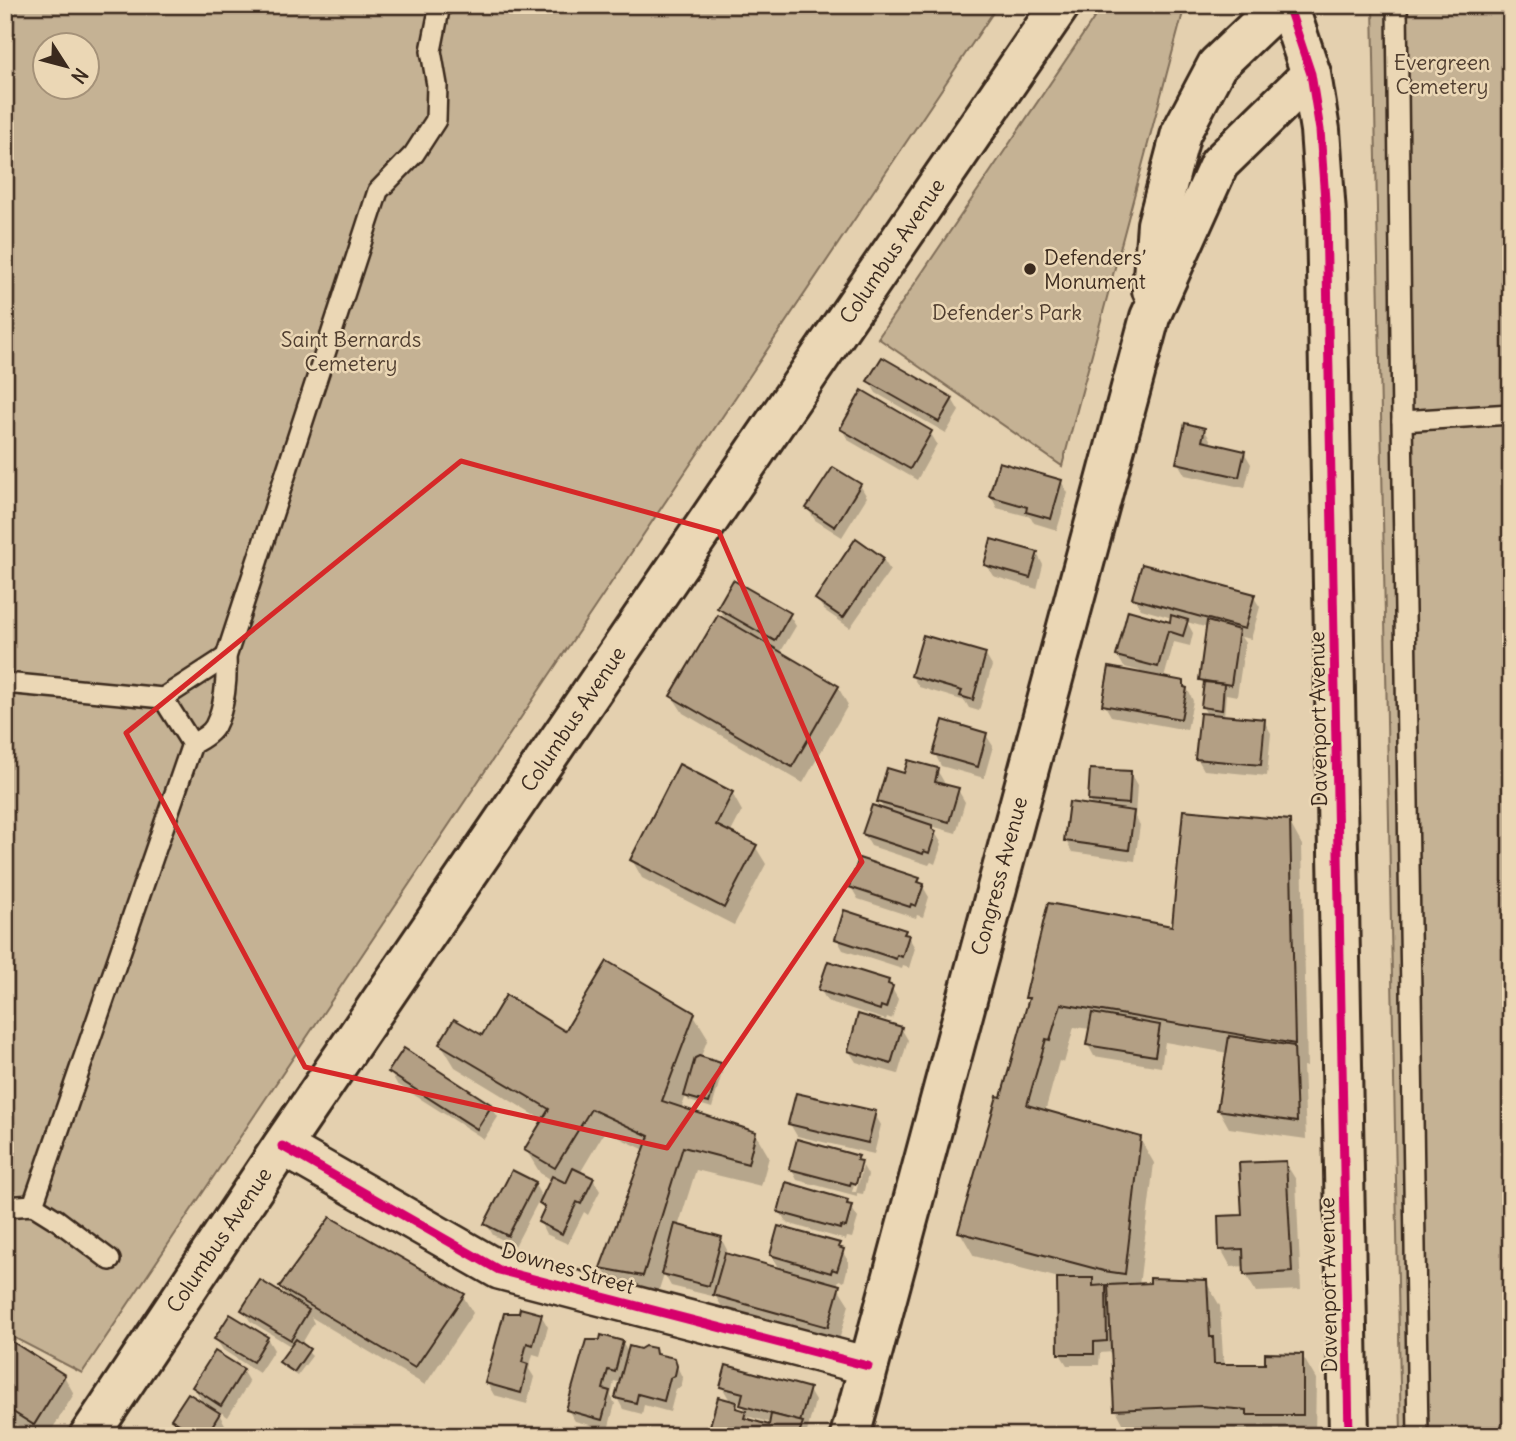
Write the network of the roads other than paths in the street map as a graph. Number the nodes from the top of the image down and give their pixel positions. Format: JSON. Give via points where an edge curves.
{"nodes":[{"id":1,"x":440,"y":5,"type":"edge"},
{"id":2,"x":1060,"y":5,"type":"edge"},
{"id":3,"x":1280,"y":5,"type":"edge"},
{"id":4,"x":1288,"y":5,"type":"edge"},
{"id":5,"x":1397,"y":5,"type":"edge"},
{"id":6,"x":1311,"y":74,"type":"junction"},
{"id":7,"x":1150,"y":317,"type":"junction"},
{"id":8,"x":1511,"y":414,"type":"edge"},
{"id":9,"x":1402,"y":421,"type":"junction"},
{"id":10,"x":226,"y":657,"type":"junction"},
{"id":11,"x":5,"y":683,"type":"edge"},
{"id":12,"x":163,"y":698,"type":"junction"},
{"id":13,"x":192,"y":744,"type":"junction"},
{"id":14,"x":282,"y":1146,"type":"junction"},
{"id":15,"x":33,"y":1205,"type":"junction"},
{"id":16,"x":5,"y":1207,"type":"edge"},
{"id":17,"x":110,"y":1260,"type":"dead end"},
{"id":18,"x":868,"y":1366,"type":"junction"},
{"id":19,"x":89,"y":1436,"type":"edge"},
{"id":20,"x":850,"y":1436,"type":"edge"},
{"id":21,"x":1349,"y":1436,"type":"edge"},
{"id":22,"x":1419,"y":1436,"type":"edge"}],
"edges":[{"from":1,"to":10,"type":"lane","via":[[431,51],[438,85],[436,120],[414,154],[378,191]]},
{"from":2,"to":14,"type":"main road","name":"Columbus Avenue"},
{"from":3,"to":7,"type":"main road","name":"Congress Avenue","via":[[1217,65],[1181,133],[1157,224]]},
{"from":4,"to":6,"type":"main road","name":"Davenport Avenue"},
{"from":5,"to":9,"type":"lane"},
{"from":6,"to":7,"type":"main road","name":"Congress Avenue","via":[[1219,164]]},
{"from":6,"to":21,"type":"main road","name":"Davenport Avenue","via":[[1326,214]]},
{"from":7,"to":18,"type":"main road","name":"Congress Avenue"},
{"from":8,"to":9,"type":"lane"},
{"from":9,"to":22,"type":"lane"},
{"from":10,"to":12,"type":"lane"},
{"from":10,"to":13,"type":"lane","via":[[227,681],[215,727]]},
{"from":11,"to":12,"type":"lane"},
{"from":12,"to":13,"type":"lane"},
{"from":13,"to":15,"type":"lane"},
{"from":14,"to":18,"type":"street","name":"Downes Street","via":[[499,1270]]},
{"from":14,"to":19,"type":"main road","name":"Columbus Avenue"},
{"from":15,"to":16,"type":"lane"},
{"from":15,"to":17,"type":"lane"},
{"from":18,"to":20,"type":"main road","name":"Congress Avenue"}]}
